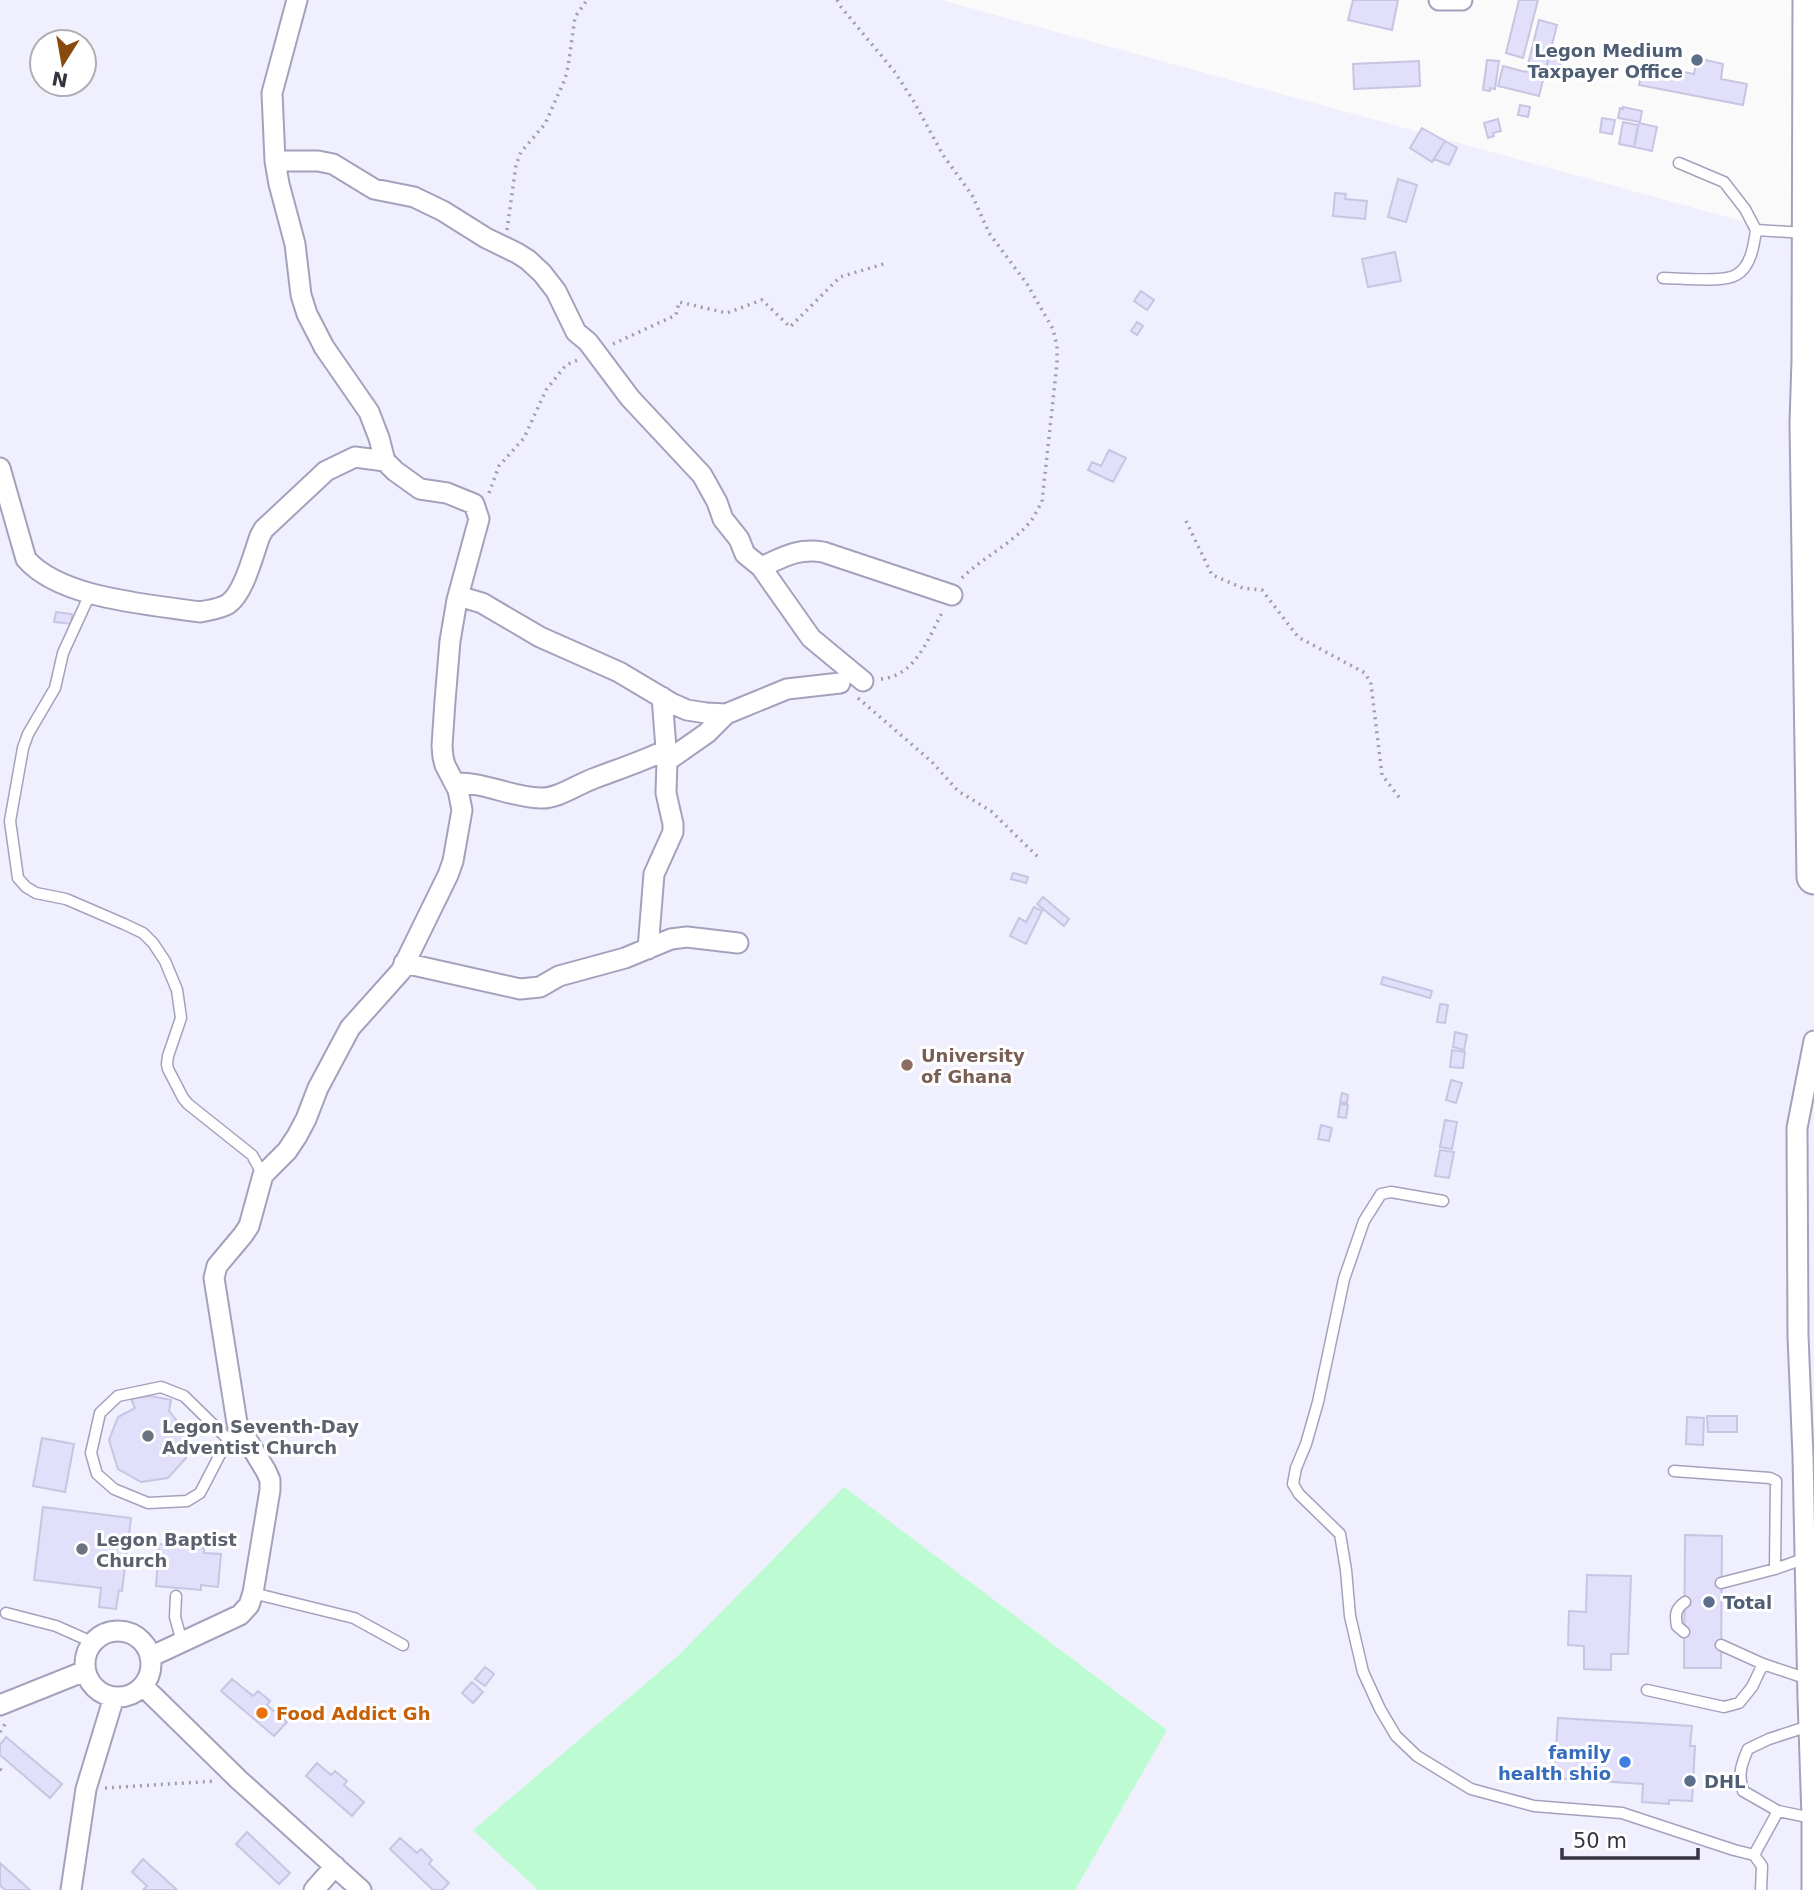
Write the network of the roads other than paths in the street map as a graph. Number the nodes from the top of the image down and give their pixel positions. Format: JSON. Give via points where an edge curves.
{"nodes":[{"id":1,"x":297,"y":0,"type":"edge"},
{"id":2,"x":1439,"y":0,"type":"edge"},
{"id":3,"x":1462,"y":0,"type":"edge"},
{"id":4,"x":1810,"y":0,"type":"edge"},
{"id":5,"x":275,"y":160,"type":"junction"},
{"id":6,"x":1679,"y":163,"type":"dead end"},
{"id":7,"x":1756,"y":230,"type":"junction"},
{"id":8,"x":1809,"y":233,"type":"junction"},
{"id":9,"x":1663,"y":278,"type":"dead end"},
{"id":10,"x":385,"y":461,"type":"junction"},
{"id":11,"x":0,"y":468,"type":"edge"},
{"id":12,"x":761,"y":567,"type":"junction"},
{"id":13,"x":90,"y":594,"type":"junction"},
{"id":14,"x":952,"y":595,"type":"road end"},
{"id":15,"x":457,"y":600,"type":"junction"},
{"id":16,"x":863,"y":681,"type":"road end"},
{"id":17,"x":840,"y":683,"type":"road end"},
{"id":18,"x":662,"y":697,"type":"junction"},
{"id":19,"x":726,"y":714,"type":"junction"},
{"id":20,"x":666,"y":755,"type":"junction"},
{"id":21,"x":455,"y":783,"type":"junction"},
{"id":22,"x":1814,"y":877,"type":"edge"},
{"id":23,"x":738,"y":943,"type":"dead end"},
{"id":24,"x":648,"y":949,"type":"junction"},
{"id":25,"x":404,"y":963,"type":"junction"},
{"id":26,"x":1814,"y":1041,"type":"edge"},
{"id":27,"x":263,"y":1175,"type":"junction"},
{"id":28,"x":1443,"y":1201,"type":"dead end"},
{"id":29,"x":236,"y":1437,"type":"junction"},
{"id":30,"x":1674,"y":1471,"type":"dead end"},
{"id":31,"x":1805,"y":1558,"type":"junction"},
{"id":32,"x":1775,"y":1569,"type":"junction"},
{"id":33,"x":1721,"y":1583,"type":"dead end"},
{"id":34,"x":253,"y":1593,"type":"junction"},
{"id":35,"x":176,"y":1596,"type":"dead end"},
{"id":36,"x":1685,"y":1602,"type":"dead end"},
{"id":37,"x":6,"y":1613,"type":"dead end"},
{"id":38,"x":1684,"y":1632,"type":"dead end"},
{"id":39,"x":92,"y":1642,"type":"junction"},
{"id":40,"x":182,"y":1642,"type":"junction"},
{"id":41,"x":403,"y":1645,"type":"dead end"},
{"id":42,"x":1721,"y":1645,"type":"dead end"},
{"id":43,"x":150,"y":1657,"type":"junction"},
{"id":44,"x":1763,"y":1664,"type":"junction"},
{"id":45,"x":85,"y":1671,"type":"junction"},
{"id":46,"x":1808,"y":1679,"type":"junction"},
{"id":47,"x":143,"y":1686,"type":"junction"},
{"id":48,"x":1647,"y":1690,"type":"dead end"},
{"id":49,"x":114,"y":1697,"type":"junction"},
{"id":50,"x":0,"y":1705,"type":"edge"},
{"id":51,"x":1809,"y":1726,"type":"junction"},
{"id":52,"x":1778,"y":1811,"type":"junction"},
{"id":53,"x":1812,"y":1818,"type":"edge"},
{"id":54,"x":1754,"y":1855,"type":"junction"},
{"id":55,"x":335,"y":1866,"type":"junction"},
{"id":56,"x":71,"y":1890,"type":"edge"},
{"id":57,"x":314,"y":1890,"type":"edge"},
{"id":58,"x":361,"y":1890,"type":"edge"},
{"id":59,"x":1761,"y":1890,"type":"edge"},
{"id":60,"x":1812,"y":1890,"type":"edge"}],
"edges":[{"from":1,"to":5,"type":"street","via":[[272,93]]},
{"from":2,"to":3,"type":"street"},
{"from":4,"to":8,"type":"highway"},
{"from":5,"to":10,"type":"street","via":[[304,304],[324,347],[369,412]]},
{"from":5,"to":12,"type":"street","via":[[333,164],[374,189],[414,197],[443,211],[528,260],[549,282],[576,332],[702,475],[745,554]]},
{"from":6,"to":7,"type":"lane","via":[[1724,181]]},
{"from":7,"to":8,"type":"lane"},
{"from":7,"to":9,"type":"lane","via":[[1751,255],[1736,275]]},
{"from":8,"to":22,"type":"highway"},
{"from":10,"to":13,"type":"street","via":[[355,457],[319,476],[264,529],[238,594],[218,609],[200,611]]},
{"from":10,"to":15,"type":"street","via":[[420,489],[474,504],[479,519]]},
{"from":11,"to":13,"type":"street","via":[[26,559],[35,568]]},
{"from":12,"to":14,"type":"street","via":[[796,551],[823,552]]},
{"from":12,"to":16,"type":"street","via":[[811,638]]},
{"from":13,"to":27,"type":"lane","via":[[63,653],[55,688],[23,748],[10,821],[18,878],[36,893],[66,899],[124,923],[153,943],[165,961],[180,1005],[168,1069],[188,1104],[252,1155]]},
{"from":15,"to":18,"type":"street","via":[[482,603]]},
{"from":15,"to":21,"type":"street","via":[[442,746]]},
{"from":17,"to":19,"type":"street","via":[[787,689]]},
{"from":18,"to":19,"type":"street","via":[[687,710]]},
{"from":18,"to":20,"type":"street"},
{"from":19,"to":20,"type":"street","via":[[707,733]]},
{"from":20,"to":21,"type":"street","via":[[546,798]]},
{"from":20,"to":24,"type":"street","via":[[673,832],[654,874]]},
{"from":21,"to":25,"type":"street","via":[[462,810],[453,861]]},
{"from":23,"to":24,"type":"street","via":[[687,937]]},
{"from":24,"to":25,"type":"street","via":[[530,989]]},
{"from":25,"to":27,"type":"street","via":[[350,1028],[298,1136]]},
{"from":26,"to":31,"type":"street","via":[[1797,1128]]},
{"from":27,"to":29,"type":"street","via":[[249,1226],[214,1278]]},
{"from":28,"to":54,"type":"lane","via":[[1381,1194],[1364,1221],[1344,1279],[1318,1402],[1293,1484],[1340,1534],[1360,1662],[1380,1709],[1396,1736],[1417,1756],[1471,1789],[1534,1806],[1622,1813]]},
{"from":29,"to":29,"type":"lane","via":[[184,1396],[161,1387],[118,1396],[100,1413],[91,1453],[97,1474],[114,1489],[148,1503],[187,1501],[200,1493]]},
{"from":29,"to":34,"type":"street","via":[[270,1480]]},
{"from":30,"to":32,"type":"lane","via":[[1776,1481]]},
{"from":31,"to":32,"type":"lane"},
{"from":31,"to":46,"type":"street"},
{"from":32,"to":33,"type":"lane"},
{"from":34,"to":40,"type":"street","via":[[240,1615]]},
{"from":34,"to":41,"type":"lane","via":[[354,1618]]},
{"from":35,"to":40,"type":"lane","via":[[175,1617]]},
{"from":36,"to":38,"type":"lane","via":[[1675,1616]]},
{"from":37,"to":39,"type":"lane","via":[[56,1626]]},
{"from":39,"to":43,"type":"street","via":[[110,1631],[131,1633]]},
{"from":39,"to":45,"type":"street"},
{"from":40,"to":43,"type":"street"},
{"from":42,"to":44,"type":"lane"},
{"from":43,"to":47,"type":"street"},
{"from":44,"to":46,"type":"lane"},
{"from":44,"to":48,"type":"lane","via":[[1738,1703],[1724,1706]]},
{"from":45,"to":49,"type":"street","via":[[96,1688]]},
{"from":45,"to":50,"type":"street"},
{"from":46,"to":51,"type":"street"},
{"from":47,"to":49,"type":"street"},
{"from":47,"to":55,"type":"street"},
{"from":49,"to":56,"type":"street","via":[[86,1789]]},
{"from":51,"to":52,"type":"lane","via":[[1748,1749],[1743,1762],[1743,1791]]},
{"from":51,"to":53,"type":"street"},
{"from":52,"to":53,"type":"lane"},
{"from":52,"to":54,"type":"lane"},
{"from":53,"to":60,"type":"street"},
{"from":54,"to":59,"type":"lane","via":[[1762,1866]]},
{"from":55,"to":57,"type":"street"},
{"from":55,"to":58,"type":"street"}]}
